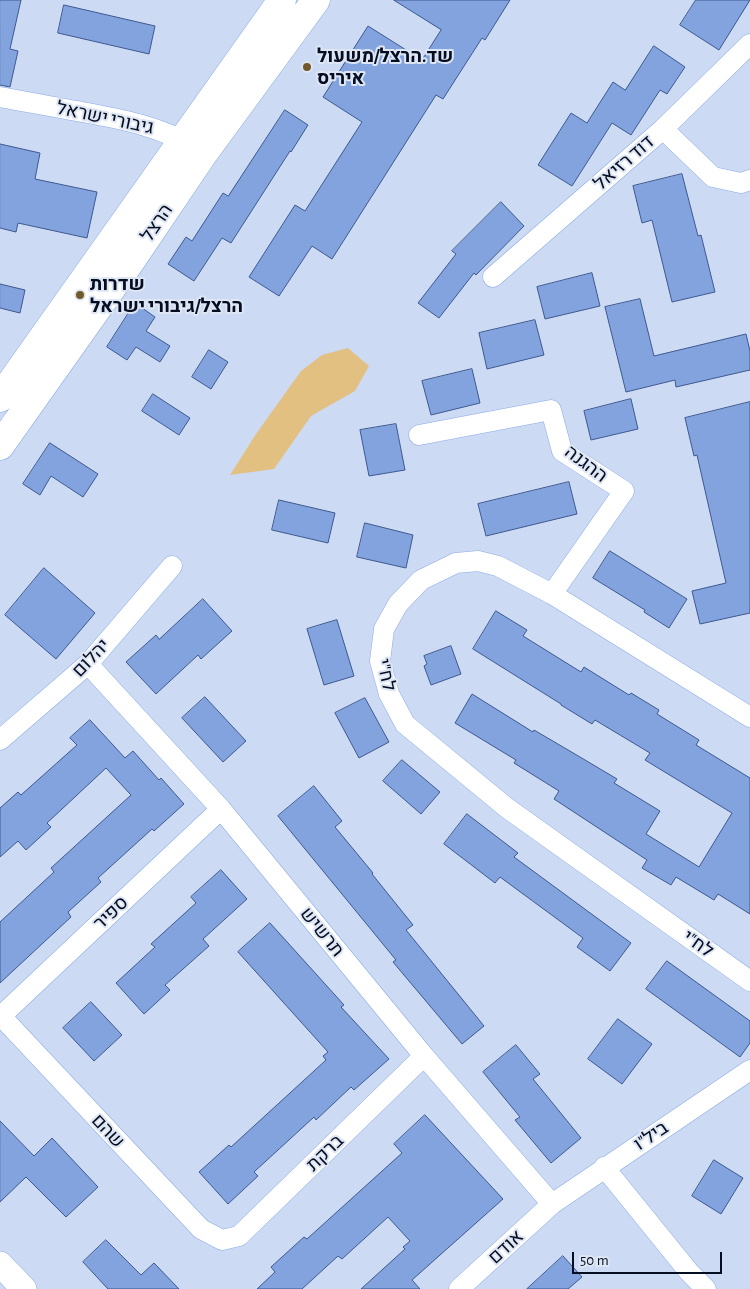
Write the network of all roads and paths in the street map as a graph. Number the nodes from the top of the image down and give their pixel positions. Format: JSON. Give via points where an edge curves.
{"nodes":[{"id":1,"x":282,"y":0,"type":"edge"},
{"id":2,"x":316,"y":0,"type":"edge"},
{"id":3,"x":750,"y":44,"type":"edge"},
{"id":4,"x":0,"y":97,"type":"edge"},
{"id":5,"x":663,"y":129,"type":"junction"},
{"id":6,"x":193,"y":147,"type":"junction"},
{"id":7,"x":750,"y":180,"type":"edge"},
{"id":8,"x":493,"y":277,"type":"dead end"},
{"id":9,"x":0,"y":398,"type":"edge"},
{"id":10,"x":419,"y":435,"type":"dead end"},
{"id":11,"x":0,"y":446,"type":"edge"},
{"id":12,"x":172,"y":566,"type":"dead end"},
{"id":13,"x":552,"y":594,"type":"junction"},
{"id":14,"x":88,"y":664,"type":"junction"},
{"id":15,"x":750,"y":716,"type":"edge"},
{"id":16,"x":0,"y":740,"type":"edge"},
{"id":17,"x":221,"y":809,"type":"junction"},
{"id":18,"x":750,"y":981,"type":"edge"},
{"id":19,"x":0,"y":1016,"type":"edge"},
{"id":20,"x":424,"y":1056,"type":"junction"},
{"id":21,"x":750,"y":1070,"type":"edge"},
{"id":22,"x":604,"y":1168,"type":"junction"},
{"id":23,"x":552,"y":1204,"type":"junction"},
{"id":24,"x":222,"y":1240,"type":"joint"},
{"id":25,"x":0,"y":1264,"type":"edge"},
{"id":26,"x":0,"y":1285,"type":"edge"},
{"id":27,"x":4,"y":1289,"type":"edge"},
{"id":28,"x":24,"y":1289,"type":"edge"},
{"id":29,"x":459,"y":1289,"type":"edge"},
{"id":30,"x":706,"y":1289,"type":"edge"}],
"edges":[{"from":1,"to":6,"type":"main road","name":"הרצל"},
{"from":2,"to":6,"type":"main road","name":"הרצל"},
{"from":3,"to":5,"type":"street","name":"דוד רזיאל"},
{"from":4,"to":6,"type":"street","name":"גיבורי ישראל","via":[[133,122],[160,130]]},
{"from":5,"to":7,"type":"street","via":[[713,177],[741,183]]},
{"from":5,"to":8,"type":"street","name":"דוד רזיאל"},
{"from":6,"to":9,"type":"main road","name":"הרצל"},
{"from":6,"to":11,"type":"main road","name":"הרצל","via":[[131,261]]},
{"from":10,"to":13,"type":"street","name":"ההגנה","via":[[551,410],[562,451],[624,491]]},
{"from":12,"to":14,"type":"street","name":"יהלום"},
{"from":13,"to":15,"type":"street","name":"לח\"י"},
{"from":13,"to":18,"type":"street","name":"לח\"י","via":[[498,566],[478,561],[456,563],[421,580],[398,604],[384,629],[380,661],[389,694],[405,724],[507,808]]},
{"from":14,"to":16,"type":"street","name":"יהלום"},
{"from":14,"to":17,"type":"street","name":"תרשיש"},
{"from":17,"to":19,"type":"street","name":"ספיר"},
{"from":17,"to":20,"type":"street","name":"תרשיש"},
{"from":19,"to":24,"type":"street","name":"שהם","via":[[200,1229]]},
{"from":20,"to":23,"type":"street","name":"תרשיש"},
{"from":20,"to":24,"type":"street","name":"ברקת","via":[[239,1236]]},
{"from":21,"to":22,"type":"street","name":"ביל\"ו"},
{"from":22,"to":23,"type":"street","name":"ביל\"ו"},
{"from":22,"to":30,"type":"street"},
{"from":23,"to":29,"type":"street","name":"אודם"},
{"from":25,"to":28,"type":"street"},
{"from":26,"to":27,"type":"street"}]}
